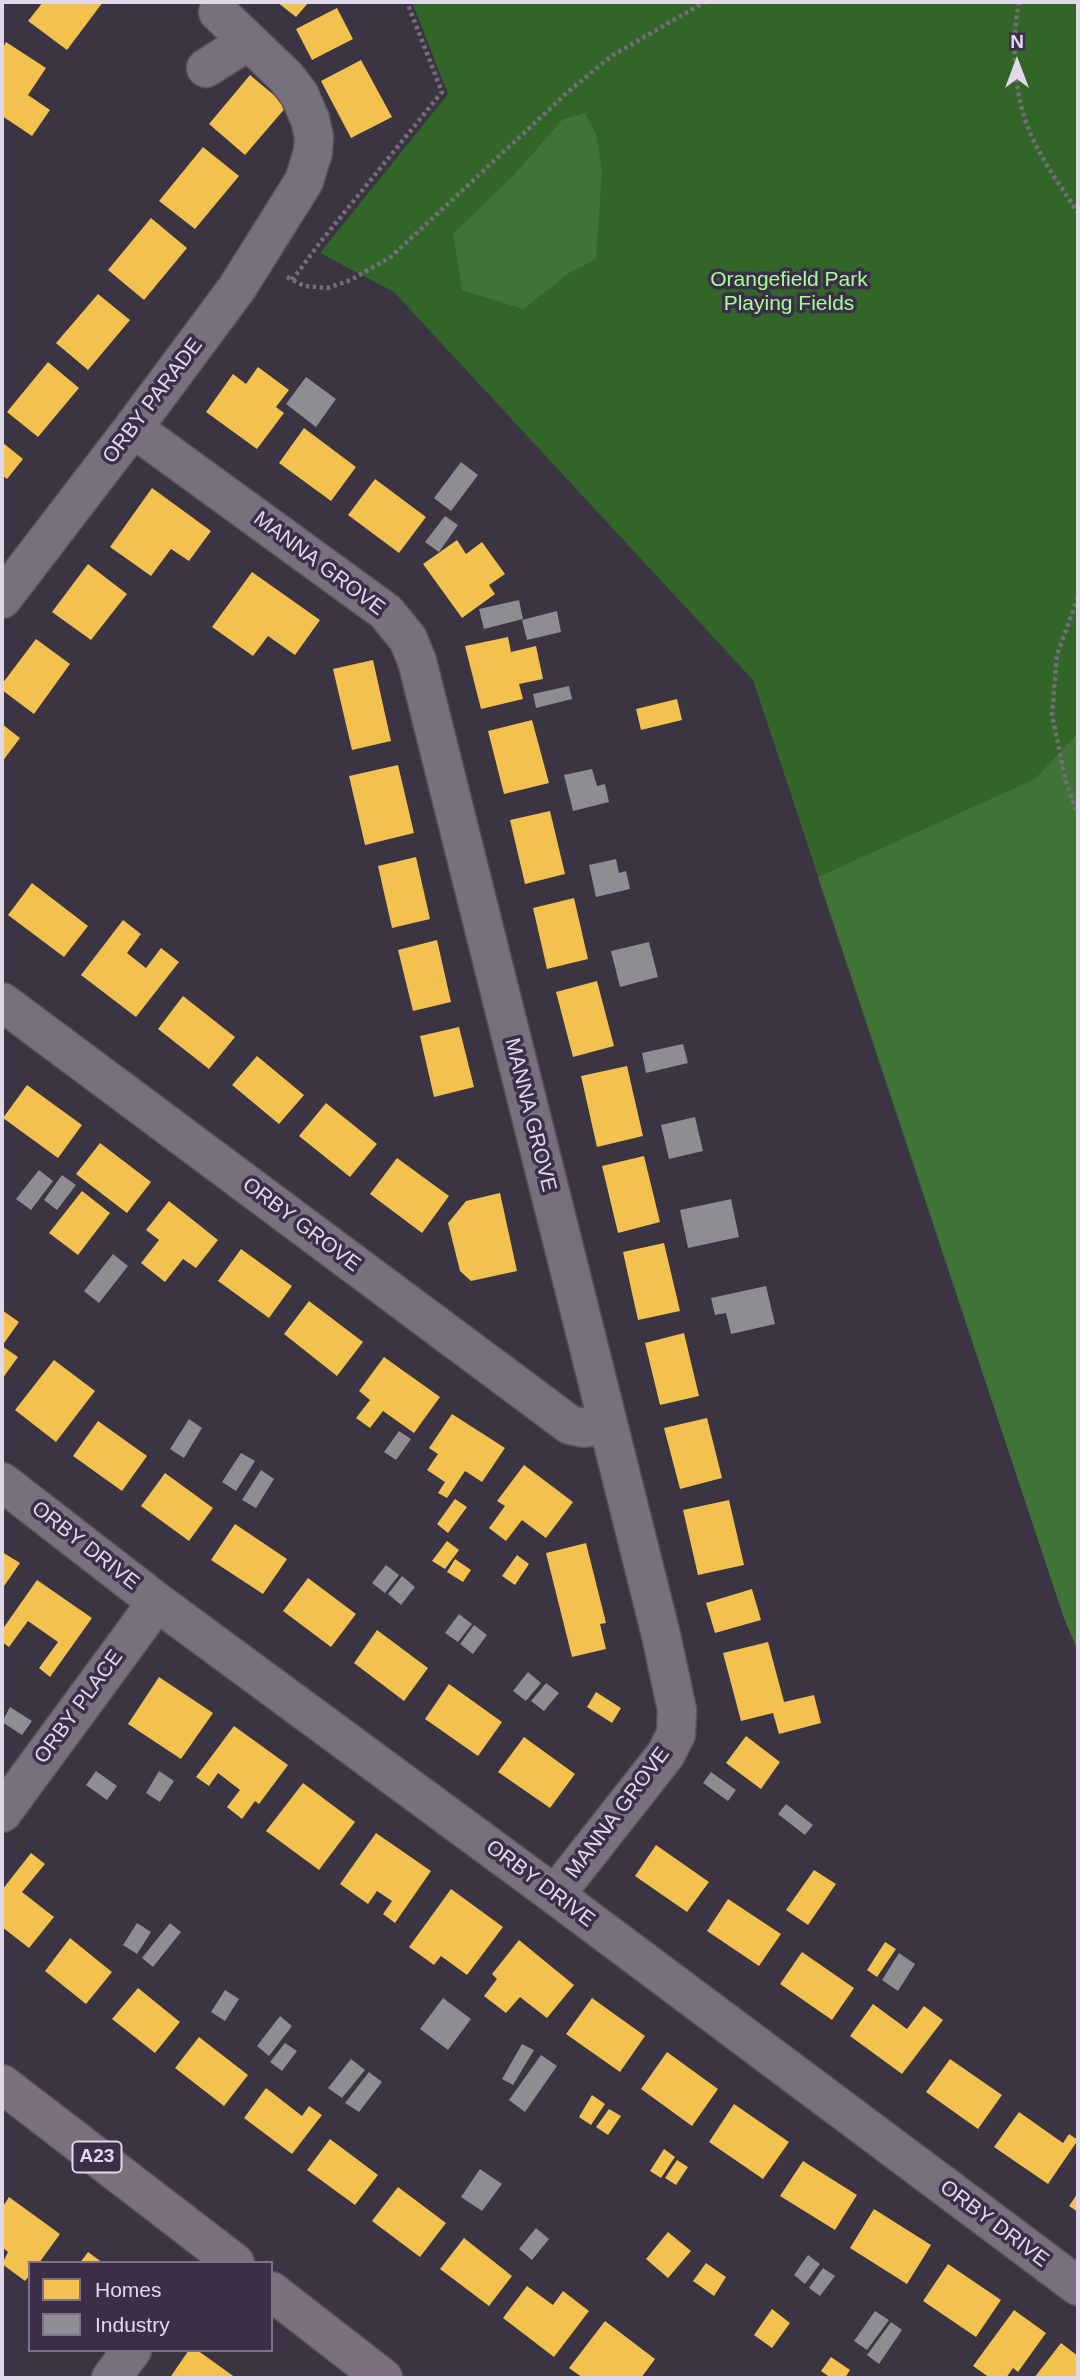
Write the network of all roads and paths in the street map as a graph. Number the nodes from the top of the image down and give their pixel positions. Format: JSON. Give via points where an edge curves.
{"nodes":[{"id":1,"x":407,"y":2,"type":"edge"},
{"id":2,"x":705,"y":2,"type":"edge"},
{"id":3,"x":1019,"y":2,"type":"edge"},
{"id":4,"x":218,"y":12,"type":"dead end"},
{"id":5,"x":247,"y":42,"type":"junction"},
{"id":6,"x":206,"y":68,"type":"dead end"},
{"id":7,"x":1078,"y":213,"type":"edge"},
{"id":8,"x":257,"y":258,"type":"junction"},
{"id":9,"x":292,"y":280,"type":"junction"},
{"id":10,"x":133,"y":428,"type":"junction"},
{"id":11,"x":1078,"y":597,"type":"edge"},
{"id":12,"x":2,"y":599,"type":"edge"},
{"id":13,"x":1078,"y":816,"type":"edge"},
{"id":14,"x":2,"y":1002,"type":"edge"},
{"id":15,"x":607,"y":1423,"type":"junction"},
{"id":16,"x":2,"y":1482,"type":"edge"},
{"id":17,"x":157,"y":1602,"type":"junction"},
{"id":18,"x":2,"y":1813,"type":"edge"},
{"id":19,"x":555,"y":1895,"type":"junction"},
{"id":20,"x":2,"y":2084,"type":"edge"},
{"id":21,"x":215,"y":2257,"type":"edge"},
{"id":22,"x":1078,"y":2286,"type":"edge"},
{"id":23,"x":273,"y":2293,"type":"edge"},
{"id":24,"x":130,"y":2352,"type":"edge"},
{"id":25,"x":111,"y":2378,"type":"edge"},
{"id":26,"x":383,"y":2378,"type":"edge"}],
"edges":[{"from":1,"to":9,"type":"path","via":[[442,92]]},
{"from":2,"to":9,"type":"path","via":[[613,55],[392,256],[327,288]]},
{"from":3,"to":7,"type":"path","via":[[1014,69],[1025,119]]},
{"from":4,"to":5,"type":"street","name":"ORBY PARADE"},
{"from":5,"to":6,"type":"street"},
{"from":5,"to":8,"type":"street","name":"ORBY PARADE","via":[[299,94],[314,137],[304,181]]},
{"from":8,"to":9,"type":"path"},
{"from":8,"to":10,"type":"street","name":"ORBY PARADE"},
{"from":10,"to":12,"type":"street","name":"ORBY PARADE"},
{"from":10,"to":15,"type":"street","name":"MANNA GROVE","via":[[386,612],[408,639]]},
{"from":11,"to":13,"type":"path","via":[[1057,656],[1052,715]]},
{"from":14,"to":15,"type":"street","name":"ORBY GROVE","via":[[570,1426],[584,1429]]},
{"from":15,"to":19,"type":"street","name":"MANNA GROVE","via":[[661,1635],[677,1710],[676,1734],[666,1754]]},
{"from":16,"to":17,"type":"street","name":"ORBY DRIVE"},
{"from":17,"to":18,"type":"street","name":"ORBY PLACE"},
{"from":17,"to":19,"type":"street","name":"ORBY DRIVE"},
{"from":19,"to":22,"type":"street","name":"ORBY DRIVE"},
{"from":20,"to":21,"type":"main road","number":"A23"},
{"from":23,"to":26,"type":"main road"},
{"from":24,"to":25,"type":"street"}]}
